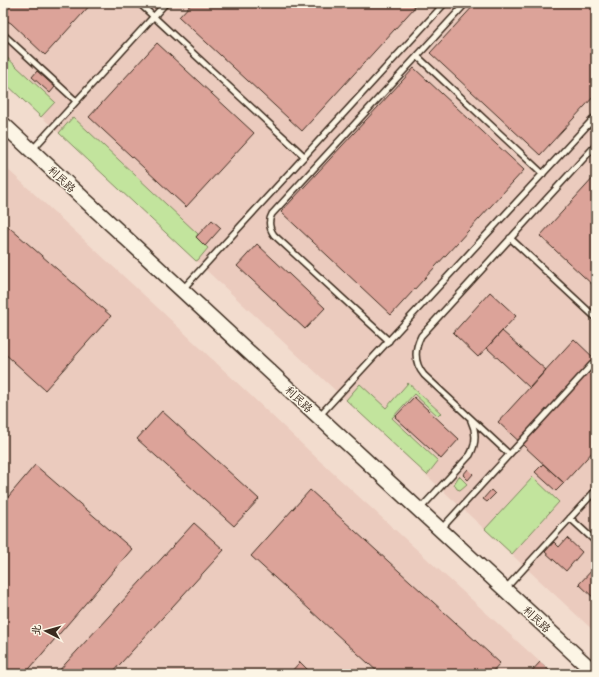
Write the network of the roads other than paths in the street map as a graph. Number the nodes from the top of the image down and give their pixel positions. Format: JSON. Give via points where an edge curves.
{"nodes":[{"id":1,"x":139,"y":3,"type":"edge"},
{"id":2,"x":166,"y":3,"type":"edge"},
{"id":3,"x":435,"y":3,"type":"edge"},
{"id":4,"x":445,"y":3,"type":"edge"},
{"id":5,"x":466,"y":3,"type":"edge"},
{"id":6,"x":440,"y":8,"type":"junction"},
{"id":7,"x":3,"y":34,"type":"edge"},
{"id":8,"x":417,"y":56,"type":"junction"},
{"id":9,"x":76,"y":101,"type":"junction"},
{"id":10,"x":596,"y":116,"type":"edge"},
{"id":11,"x":3,"y":124,"type":"edge"},
{"id":12,"x":596,"y":145,"type":"edge"},
{"id":13,"x":31,"y":150,"type":"junction"},
{"id":14,"x":304,"y":156,"type":"junction"},
{"id":15,"x":543,"y":174,"type":"junction"},
{"id":16,"x":510,"y":238,"type":"junction"},
{"id":17,"x":182,"y":290,"type":"junction"},
{"id":18,"x":596,"y":318,"type":"edge"},
{"id":19,"x":389,"y":341,"type":"junction"},
{"id":20,"x":596,"y":360,"type":"edge"},
{"id":21,"x":319,"y":417,"type":"junction"},
{"id":22,"x":469,"y":417,"type":"junction"},
{"id":23,"x":510,"y":454,"type":"junction"},
{"id":24,"x":596,"y":490,"type":"edge"},
{"id":25,"x":419,"y":510,"type":"junction"},
{"id":26,"x":570,"y":518,"type":"junction"},
{"id":27,"x":440,"y":530,"type":"junction"},
{"id":28,"x":596,"y":542,"type":"edge"},
{"id":29,"x":505,"y":589,"type":"junction"},
{"id":30,"x":596,"y":674,"type":"edge"}],
"edges":[{"from":1,"to":14,"type":"lane"},
{"from":2,"to":9,"type":"lane"},
{"from":3,"to":6,"type":"lane"},
{"from":4,"to":6,"type":"lane"},
{"from":5,"to":8,"type":"lane"},
{"from":6,"to":14,"type":"lane"},
{"from":7,"to":9,"type":"lane"},
{"from":8,"to":15,"type":"lane"},
{"from":8,"to":19,"type":"lane","via":[[272,214],[270,223],[274,235]]},
{"from":9,"to":13,"type":"lane"},
{"from":10,"to":15,"type":"lane"},
{"from":11,"to":13,"type":"main road","name":"利民路"},
{"from":12,"to":16,"type":"lane"},
{"from":13,"to":17,"type":"main road","name":"利民路"},
{"from":14,"to":17,"type":"lane"},
{"from":15,"to":19,"type":"lane"},
{"from":16,"to":18,"type":"lane"},
{"from":16,"to":22,"type":"lane","via":[[421,336],[415,349],[420,371]]},
{"from":17,"to":21,"type":"main road","name":"利民路"},
{"from":19,"to":21,"type":"lane"},
{"from":20,"to":23,"type":"lane"},
{"from":21,"to":25,"type":"main road","name":"利民路"},
{"from":22,"to":23,"type":"lane"},
{"from":22,"to":25,"type":"lane","via":[[476,435],[470,455]]},
{"from":23,"to":27,"type":"lane"},
{"from":24,"to":26,"type":"lane"},
{"from":25,"to":27,"type":"main road","name":"利民路"},
{"from":26,"to":28,"type":"lane"},
{"from":26,"to":29,"type":"lane"},
{"from":27,"to":29,"type":"main road","name":"利民路"},
{"from":29,"to":30,"type":"main road","name":"利民路"}]}
